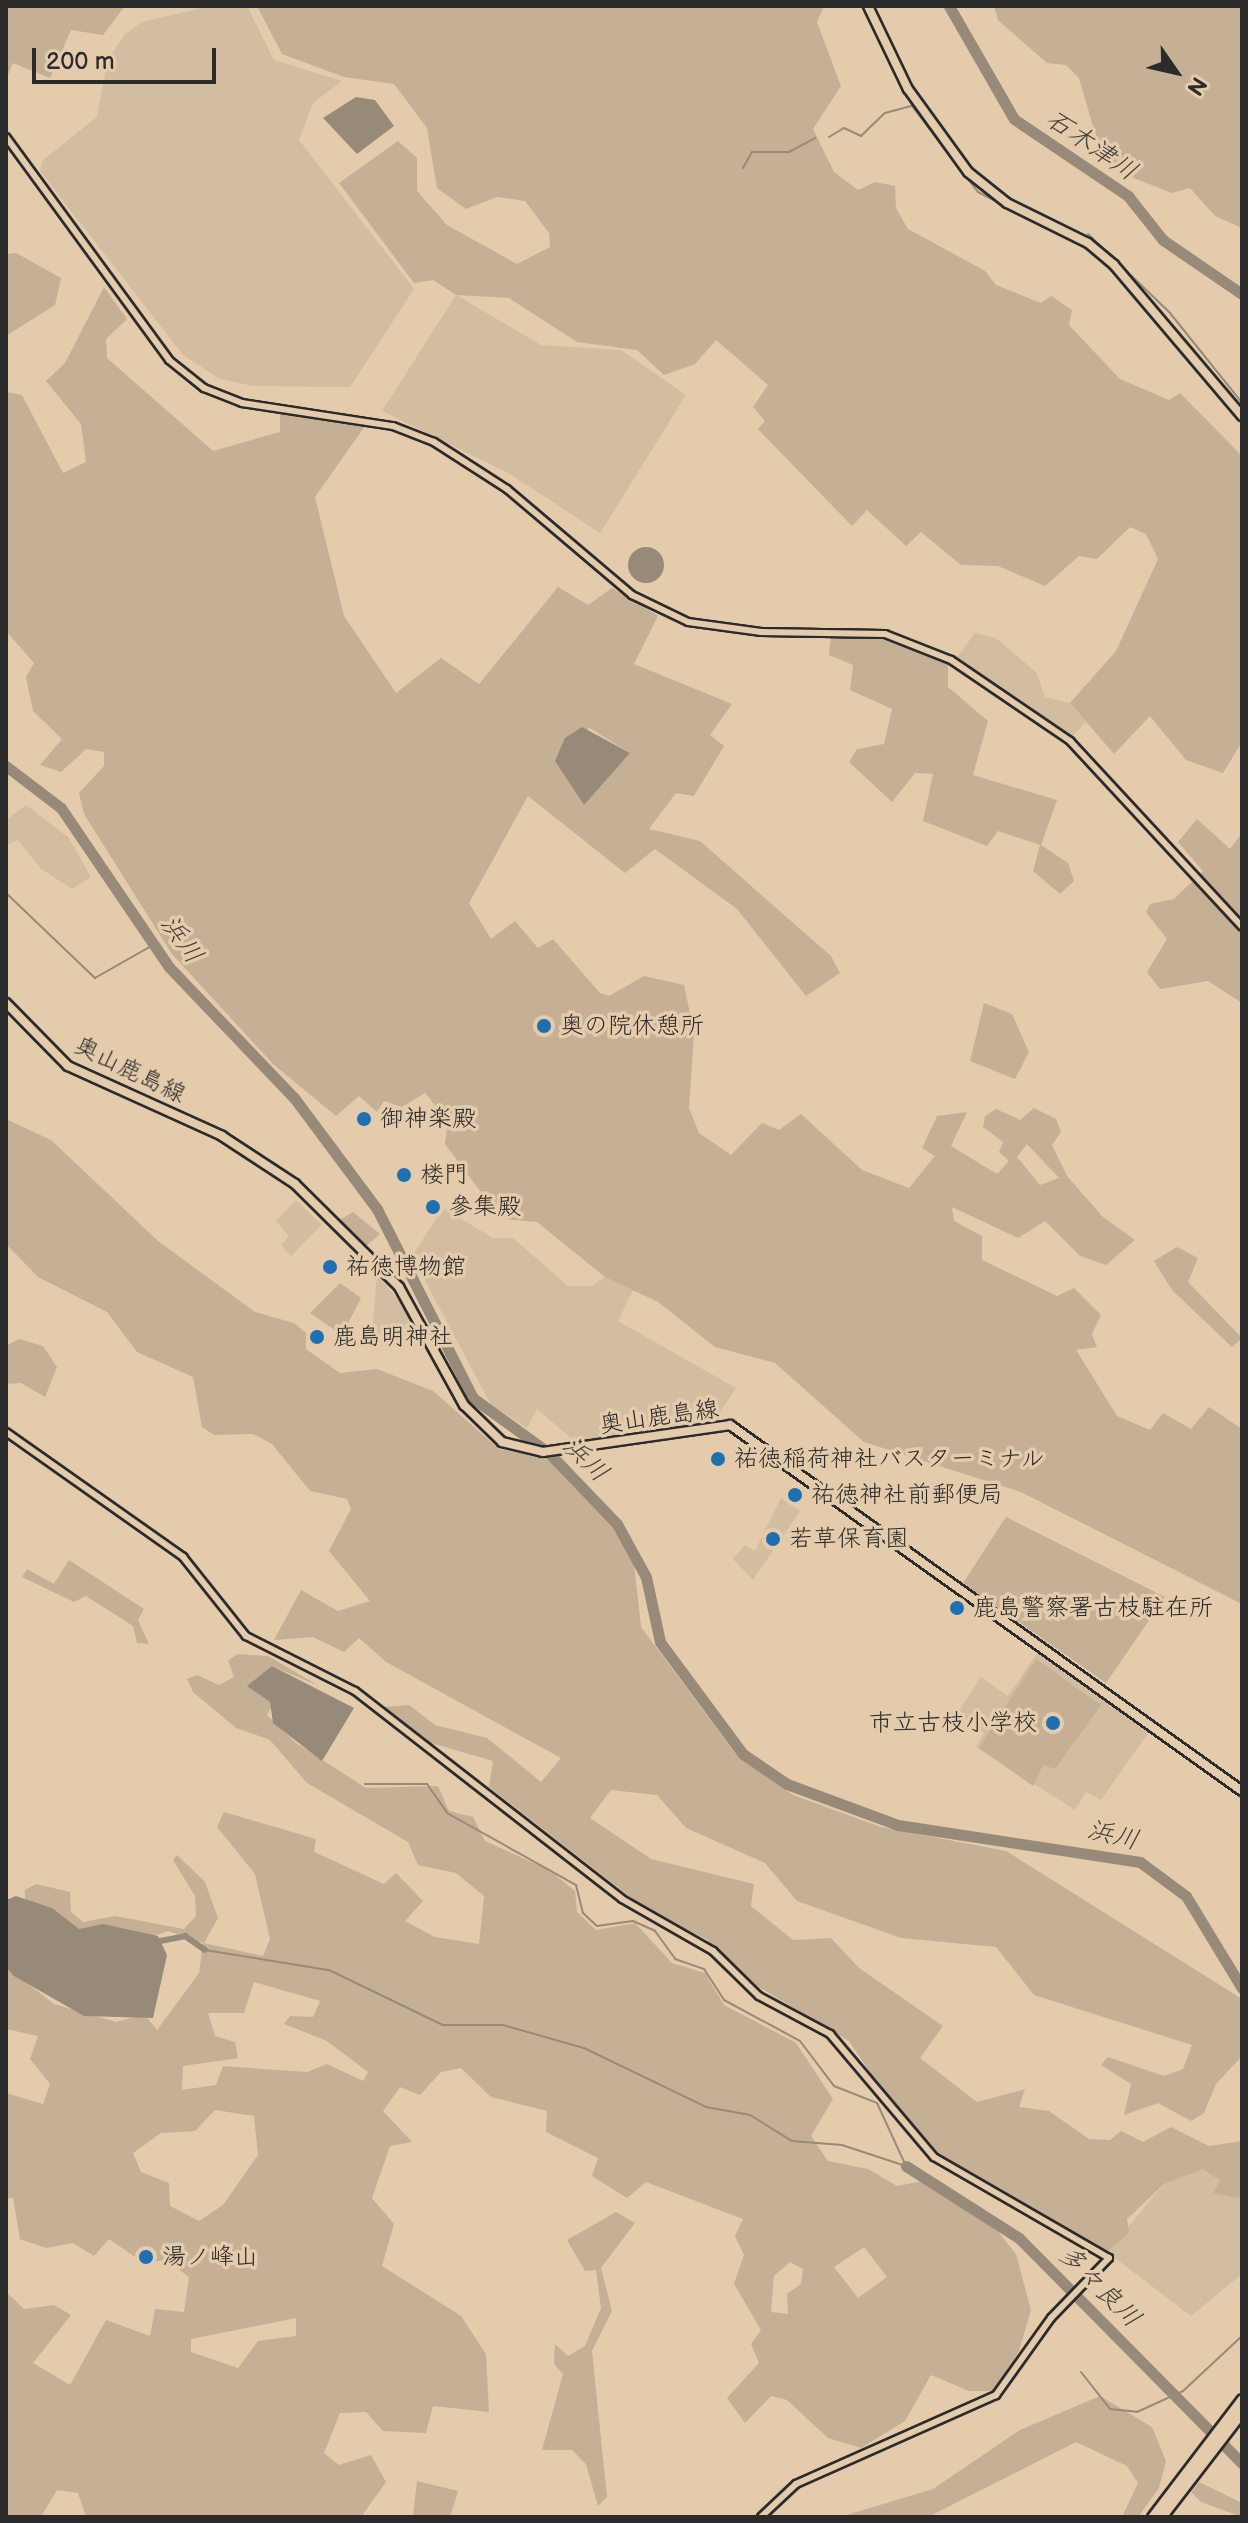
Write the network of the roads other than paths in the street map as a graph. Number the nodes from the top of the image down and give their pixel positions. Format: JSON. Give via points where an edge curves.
{"nodes":[{"id":1,"x":868,"y":6,"type":"edge"},
{"id":2,"x":6,"y":137,"type":"edge"},
{"id":3,"x":1242,"y":416,"type":"edge"},
{"id":4,"x":1242,"y":927,"type":"edge"},
{"id":5,"x":6,"y":1003,"type":"edge"},
{"id":6,"x":6,"y":1432,"type":"edge"},
{"id":7,"x":1242,"y":1791,"type":"edge"},
{"id":8,"x":1242,"y":2399,"type":"edge"},
{"id":9,"x":1242,"y":2412,"type":"edge"},
{"id":10,"x":1185,"y":2478,"type":"junction"},
{"id":11,"x":761,"y":2517,"type":"edge"},
{"id":12,"x":1152,"y":2517,"type":"edge"},
{"id":13,"x":1161,"y":2517,"type":"edge"}],
"edges":[{"from":1,"to":3,"type":"main road","via":[[908,89],[968,172],[1007,203],[1088,243],[1114,265]]},
{"from":2,"to":4,"type":"street","via":[[169,360],[204,388],[242,403],[393,426],[434,442],[507,489],[632,595],[688,622],[761,632],[885,634],[951,660],[1070,741]]},
{"from":5,"to":7,"type":"main road","name":"奥山鹿島線","via":[[68,1066],[222,1136],[295,1184],[399,1287],[475,1420],[516,1447],[567,1450],[730,1425]]},
{"from":6,"to":11,"type":"street","via":[[183,1557],[246,1636],[355,1691],[622,1899],[713,1951],[759,1996],[830,2034],[934,2157],[1109,2258],[1072,2296],[996,2395],[817,2473],[778,2495]]},
{"from":8,"to":10,"type":"highway"},
{"from":9,"to":10,"type":"highway"},
{"from":10,"to":12,"type":"highway"},
{"from":10,"to":13,"type":"highway"}]}
